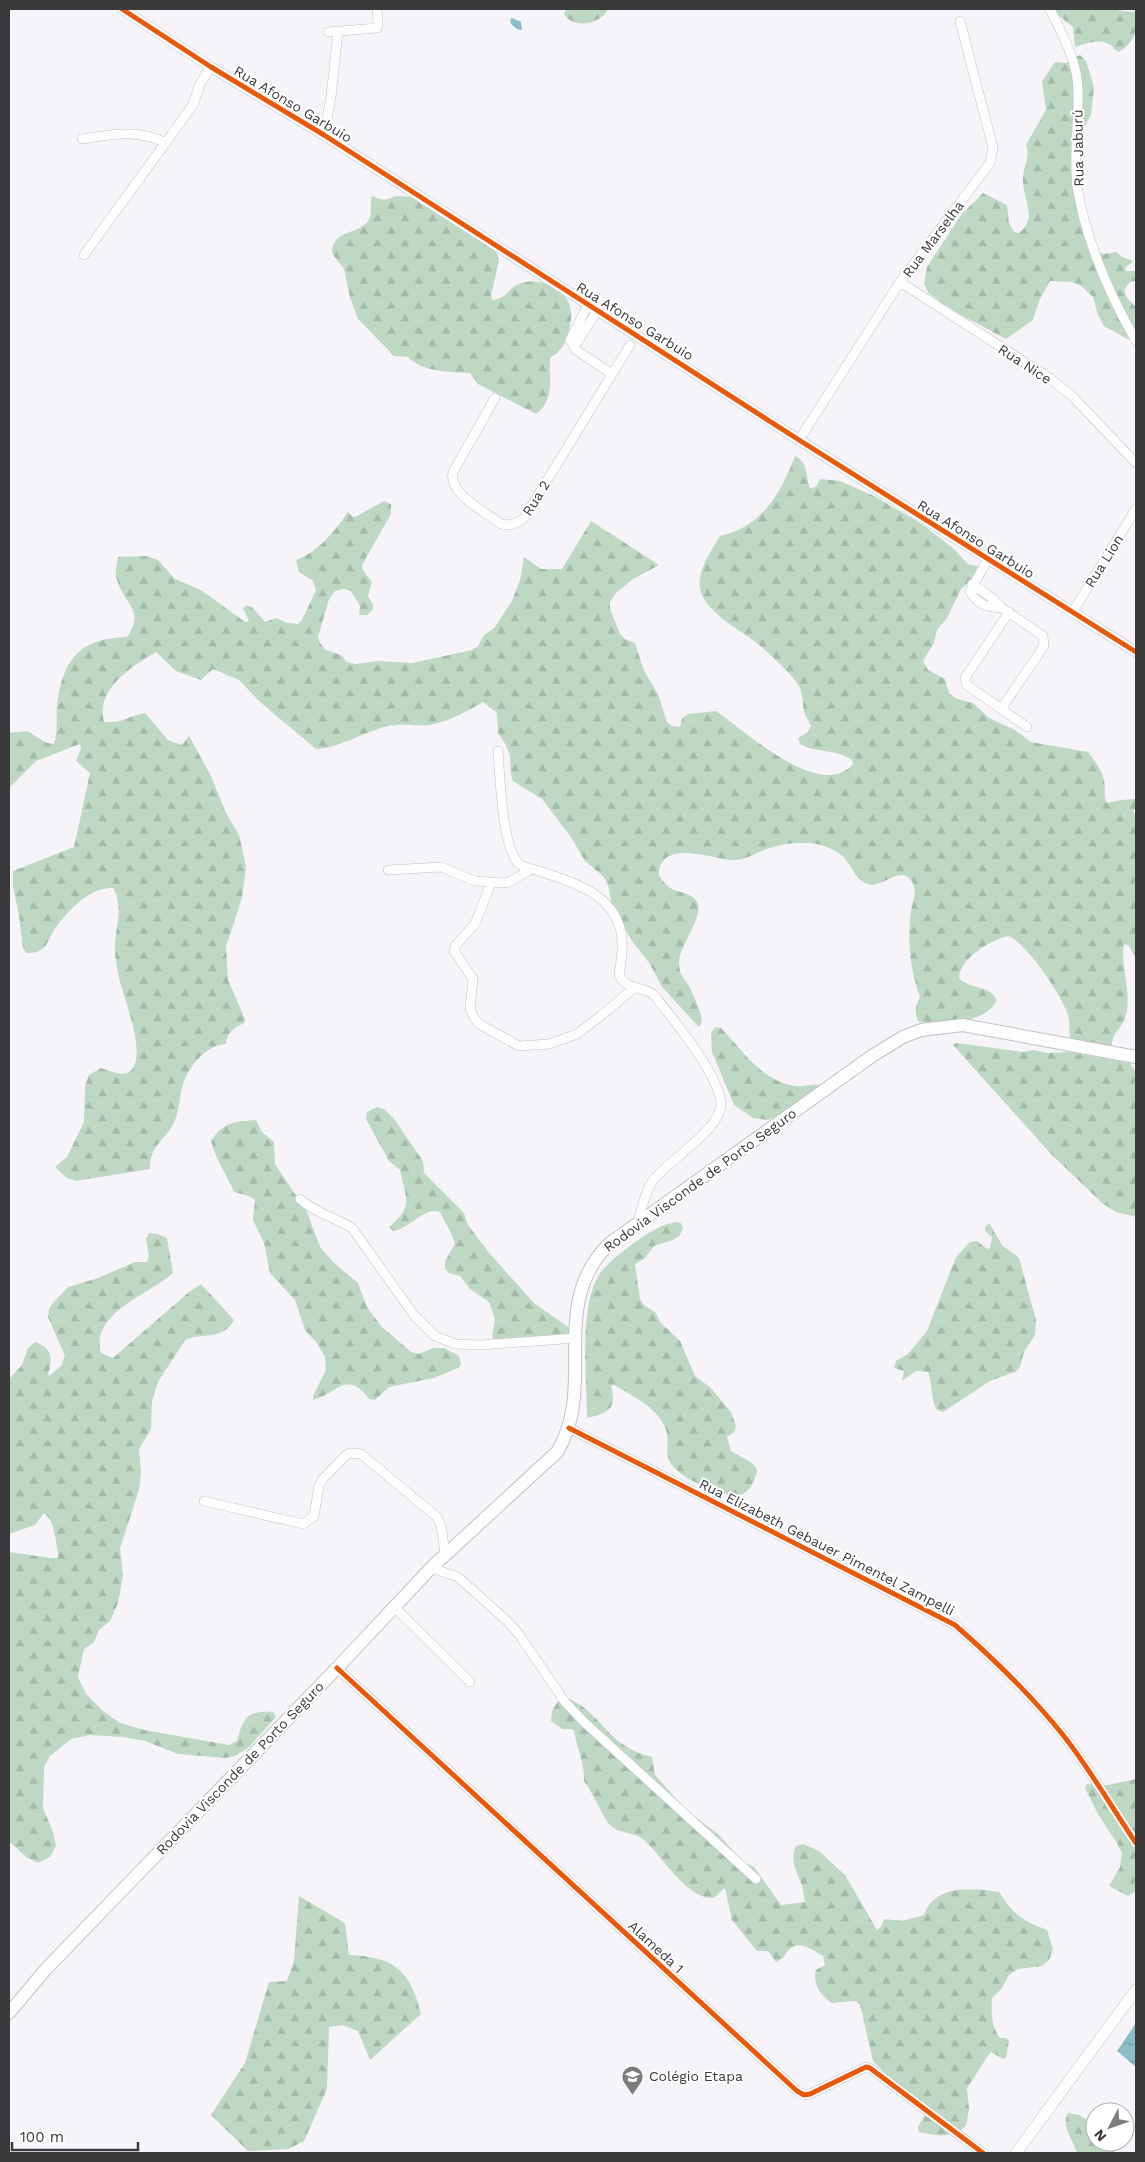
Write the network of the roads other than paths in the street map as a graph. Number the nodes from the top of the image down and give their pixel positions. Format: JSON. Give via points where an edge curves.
{"nodes":[{"id":1,"x":122,"y":9,"type":"edge"},
{"id":2,"x":377,"y":9,"type":"edge"},
{"id":3,"x":1050,"y":9,"type":"edge"},
{"id":4,"x":960,"y":21,"type":"dead end"},
{"id":5,"x":338,"y":31,"type":"junction"},
{"id":6,"x":328,"y":32,"type":"dead end"},
{"id":7,"x":211,"y":67,"type":"junction"},
{"id":8,"x":324,"y":135,"type":"junction"},
{"id":9,"x":82,"y":139,"type":"dead end"},
{"id":10,"x":166,"y":142,"type":"junction"},
{"id":11,"x":84,"y":255,"type":"dead end"},
{"id":12,"x":900,"y":282,"type":"junction"},
{"id":13,"x":588,"y":305,"type":"junction"},
{"id":14,"x":597,"y":311,"type":"junction"},
{"id":15,"x":1136,"y":341,"type":"edge"},
{"id":16,"x":630,"y":345,"type":"dead end"},
{"id":17,"x":574,"y":347,"type":"junction"},
{"id":18,"x":612,"y":374,"type":"junction"},
{"id":19,"x":495,"y":398,"type":"dead end"},
{"id":20,"x":799,"y":440,"type":"junction"},
{"id":21,"x":1136,"y":463,"type":"edge"},
{"id":22,"x":1136,"y":509,"type":"edge"},
{"id":23,"x":988,"y":559,"type":"junction"},
{"id":24,"x":1005,"y":610,"type":"junction"},
{"id":25,"x":1072,"y":613,"type":"junction"},
{"id":26,"x":1136,"y":652,"type":"edge"},
{"id":27,"x":1002,"y":709,"type":"junction"},
{"id":28,"x":1027,"y":726,"type":"dead end"},
{"id":29,"x":498,"y":752,"type":"dead end"},
{"id":30,"x":532,"y":869,"type":"junction"},
{"id":31,"x":388,"y":870,"type":"dead end"},
{"id":32,"x":491,"y":883,"type":"junction"},
{"id":33,"x":634,"y":988,"type":"junction"},
{"id":34,"x":1136,"y":1057,"type":"edge"},
{"id":35,"x":300,"y":1199,"type":"dead end"},
{"id":36,"x":638,"y":1222,"type":"junction"},
{"id":37,"x":576,"y":1338,"type":"junction"},
{"id":38,"x":569,"y":1428,"type":"junction"},
{"id":39,"x":204,"y":1501,"type":"dead end"},
{"id":40,"x":445,"y":1554,"type":"junction"},
{"id":41,"x":431,"y":1568,"type":"junction"},
{"id":42,"x":394,"y":1607,"type":"junction"},
{"id":43,"x":337,"y":1668,"type":"junction"},
{"id":44,"x":470,"y":1682,"type":"dead end"},
{"id":45,"x":1136,"y":1843,"type":"edge"},
{"id":46,"x":756,"y":1878,"type":"dead end"},
{"id":47,"x":1136,"y":1990,"type":"edge"},
{"id":48,"x":9,"y":2013,"type":"edge"},
{"id":49,"x":983,"y":2153,"type":"edge"},
{"id":50,"x":1016,"y":2153,"type":"edge"}],
"edges":[{"from":1,"to":7,"type":"street","name":"Rua Afonso Garbuio"},
{"from":2,"to":5,"type":"street","via":[[377,28]]},
{"from":3,"to":15,"type":"street","name":"Rua Jaburú","via":[[1073,62],[1078,89],[1077,184],[1092,249]]},
{"from":4,"to":12,"type":"street","name":"Rua Marselha","via":[[993,148],[990,163]]},
{"from":5,"to":6,"type":"street"},
{"from":5,"to":8,"type":"street"},
{"from":7,"to":8,"type":"street","name":"Rua Afonso Garbuio"},
{"from":7,"to":10,"type":"street","via":[[200,84],[193,105]]},
{"from":8,"to":13,"type":"street","name":"Rua Afonso Garbuio"},
{"from":9,"to":10,"type":"street","via":[[135,133]]},
{"from":10,"to":11,"type":"street"},
{"from":12,"to":20,"type":"street","name":"Rua Marselha"},
{"from":12,"to":21,"type":"street","name":"Rua Nice","via":[[1050,379],[1079,403]]},
{"from":13,"to":14,"type":"street","name":"Rua Afonso Garbuio"},
{"from":13,"to":17,"type":"street","via":[[570,337]]},
{"from":14,"to":17,"type":"street"},
{"from":14,"to":20,"type":"street","name":"Rua Afonso Garbuio"},
{"from":16,"to":18,"type":"street","name":"Rua 2"},
{"from":17,"to":18,"type":"street"},
{"from":18,"to":19,"type":"street","name":"Rua 2","via":[[524,518],[507,525],[458,493],[452,481],[452,472]]},
{"from":20,"to":23,"type":"street","name":"Rua Afonso Garbuio"},
{"from":22,"to":25,"type":"street","name":"Rua Lion"},
{"from":23,"to":24,"type":"street","via":[[970,591],[986,607]]},
{"from":23,"to":25,"type":"street","name":"Rua Afonso Garbuio"},
{"from":24,"to":27,"type":"street","via":[[965,678],[967,684]]},
{"from":24,"to":27,"type":"street","via":[[1040,632],[1044,646]]},
{"from":25,"to":26,"type":"street","name":"Rua Afonso Garbuio"},
{"from":27,"to":28,"type":"street"},
{"from":29,"to":30,"type":"street","via":[[502,804],[511,852],[516,861]]},
{"from":30,"to":32,"type":"street","via":[[507,883]]},
{"from":30,"to":33,"type":"street","via":[[564,879],[595,894],[608,907],[621,933],[620,975]]},
{"from":31,"to":32,"type":"street","via":[[441,867],[475,881]]},
{"from":32,"to":33,"type":"street","via":[[475,924],[454,950],[473,979],[470,1008],[479,1024],[519,1046],[549,1044],[586,1029]]},
{"from":33,"to":36,"type":"street","via":[[654,996],[690,1041],[721,1100],[718,1118],[713,1124],[653,1181],[644,1196]]},
{"from":34,"to":36,"type":"main road","name":"Rodovia Visconde de Porto Seguro","via":[[963,1025],[921,1030],[872,1056]]},
{"from":35,"to":37,"type":"street","via":[[311,1209],[352,1228],[414,1315],[435,1336],[455,1344],[480,1345]]},
{"from":36,"to":37,"type":"main road","name":"Rodovia Visconde de Porto Seguro","via":[[599,1253],[585,1276],[577,1299]]},
{"from":37,"to":38,"type":"main road","name":"Rodovia Visconde de Porto Seguro"},
{"from":38,"to":40,"type":"main road","name":"Rodovia Visconde de Porto Seguro","via":[[563,1444],[551,1460]]},
{"from":38,"to":45,"type":"street","name":"Rua Elizabeth Gebauer Pimentel Zampelli","via":[[956,1626],[996,1662],[1050,1719]]},
{"from":39,"to":40,"type":"street","via":[[303,1524],[314,1516],[318,1486],[322,1480],[345,1456],[361,1454],[437,1517]]},
{"from":40,"to":41,"type":"main road","name":"Rodovia Visconde de Porto Seguro"},
{"from":41,"to":42,"type":"main road","name":"Rodovia Visconde de Porto Seguro"},
{"from":41,"to":46,"type":"street","via":[[458,1577],[506,1620],[584,1722]]},
{"from":42,"to":43,"type":"main road","name":"Rodovia Visconde de Porto Seguro"},
{"from":42,"to":44,"type":"street"},
{"from":43,"to":48,"type":"main road","name":"Rodovia Visconde de Porto Seguro","via":[[46,1969]]},
{"from":43,"to":49,"type":"street","name":"Alameda 1","via":[[796,2091],[810,2094],[866,2067],[870,2068]]},
{"from":47,"to":50,"type":"main road"}]}
